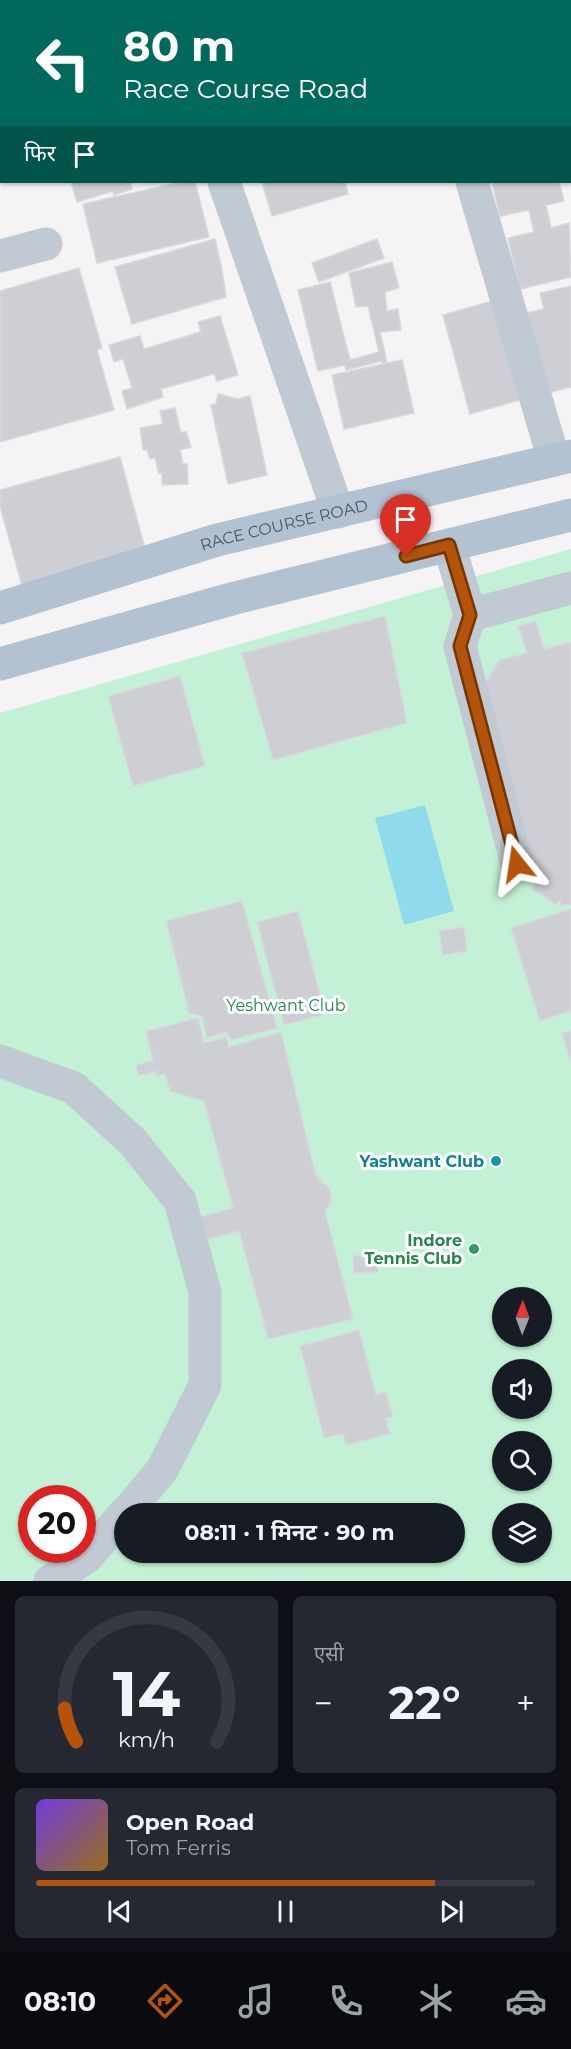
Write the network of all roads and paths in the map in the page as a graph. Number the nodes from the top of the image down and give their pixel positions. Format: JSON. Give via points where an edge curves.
{"nodes":[{"id":1,"x":224,"y":183,"type":"edge"},
{"id":2,"x":472,"y":183,"type":"edge"},
{"id":3,"x":46,"y":244,"type":"dead end"},
{"id":4,"x":0,"y":256,"type":"edge"},
{"id":5,"x":562,"y":458,"type":"edge"},
{"id":6,"x":338,"y":512,"type":"junction"},
{"id":7,"x":571,"y":515,"type":"edge"},
{"id":8,"x":449,"y":545,"type":"junction"},
{"id":9,"x":571,"y":588,"type":"edge"},
{"id":10,"x":0,"y":606,"type":"edge"},
{"id":11,"x":470,"y":615,"type":"junction"},
{"id":12,"x":0,"y":664,"type":"edge"},
{"id":13,"x":517,"y":864,"type":"dead end"},
{"id":14,"x":0,"y":1061,"type":"edge"},
{"id":15,"x":134,"y":1503,"type":"edge"},
{"id":16,"x":114,"y":1526,"type":"edge"},
{"id":17,"x":50,"y":1581,"type":"edge"}],
"edges":[{"from":1,"to":6,"type":"street"},
{"from":2,"to":5,"type":"street"},
{"from":3,"to":4,"type":"street"},
{"from":5,"to":6,"type":"main road","name":"RACE COURSE ROAD"},
{"from":6,"to":10,"type":"main road","name":"RACE COURSE ROAD","via":[[217,540]]},
{"from":7,"to":8,"type":"main road"},
{"from":8,"to":11,"type":"street"},
{"from":8,"to":12,"type":"main road","via":[[235,598]]},
{"from":9,"to":11,"type":"street"},
{"from":11,"to":13,"type":"street","via":[[460,646]]},
{"from":14,"to":15,"type":"street","via":[[74,1088],[133,1142],[180,1201],[205,1292],[205,1385],[162,1470]]},
{"from":16,"to":17,"type":"street","via":[[87,1557]]}]}
